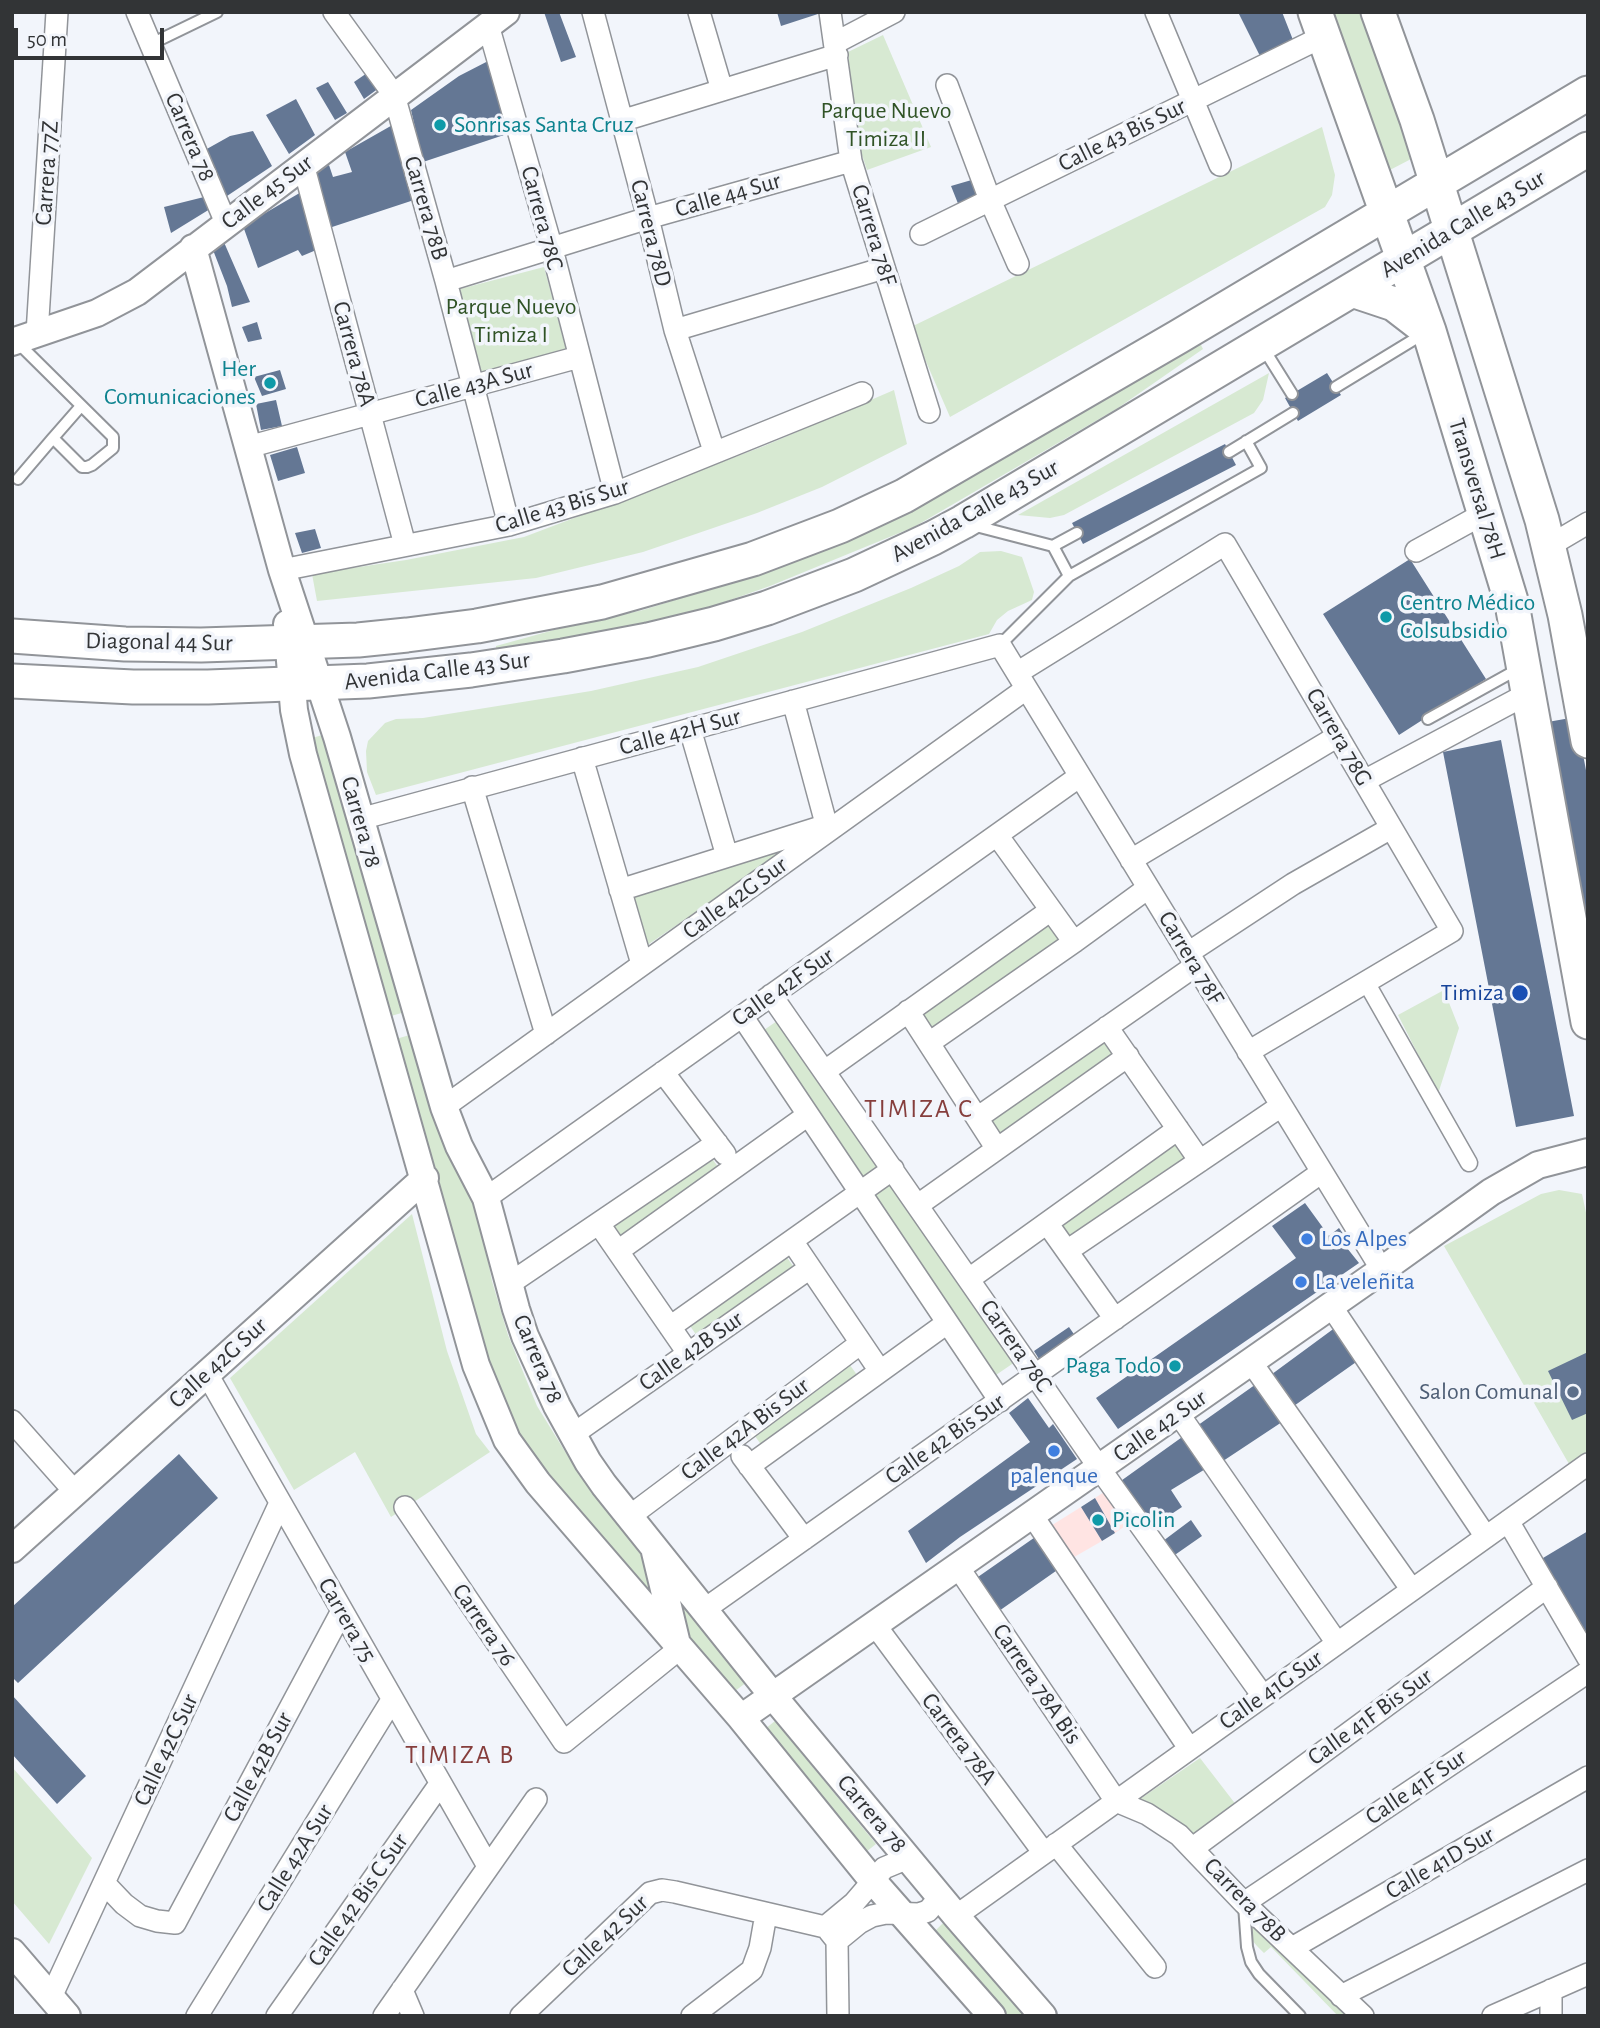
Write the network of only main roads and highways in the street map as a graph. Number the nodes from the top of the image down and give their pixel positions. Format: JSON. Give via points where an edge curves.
{"nodes":[{"id":1,"x":1382,"y":13,"type":"edge"},
{"id":2,"x":1320,"y":24,"type":"edge"},
{"id":3,"x":1588,"y":93,"type":"edge"},
{"id":4,"x":1588,"y":149,"type":"edge"},
{"id":5,"x":1437,"y":183,"type":"junction"},
{"id":6,"x":1386,"y":212,"type":"junction"},
{"id":7,"x":1451,"y":230,"type":"junction"},
{"id":8,"x":1403,"y":259,"type":"junction"},
{"id":9,"x":1352,"y":290,"type":"junction"},
{"id":10,"x":1429,"y":331,"type":"junction"},
{"id":11,"x":1576,"y":613,"type":"edge"},
{"id":12,"x":12,"y":636,"type":"edge"},
{"id":13,"x":297,"y":642,"type":"joint"},
{"id":14,"x":12,"y":681,"type":"edge"},
{"id":15,"x":306,"y":685,"type":"joint"},
{"id":16,"x":1588,"y":741,"type":"edge"},
{"id":17,"x":1588,"y":1022,"type":"edge"}],
"edges":[{"from":1,"to":5,"type":"main road"},
{"from":2,"to":6,"type":"main road","name":"Transversal 78H"},
{"from":3,"to":5,"type":"main road","name":"Avenida Calle 43 Sur"},
{"from":4,"to":7,"type":"main road","name":"Avenida Calle 43 Sur"},
{"from":5,"to":6,"type":"main road","name":"Avenida Calle 43 Sur"},
{"from":5,"to":7,"type":"main road"},
{"from":6,"to":8,"type":"main road","name":"Transversal 78H"},
{"from":6,"to":13,"type":"main road","name":"Avenida Calle 43 Sur","via":[[916,489],[840,526],[753,559],[601,602],[477,626],[372,639]]},
{"from":7,"to":8,"type":"main road","name":"Avenida Calle 43 Sur"},
{"from":7,"to":11,"type":"main road","via":[[1549,546]]},
{"from":8,"to":9,"type":"main road","name":"Avenida Calle 43 Sur"},
{"from":8,"to":10,"type":"main road","name":"Transversal 78H"},
{"from":9,"to":10,"type":"main road","via":[[1394,304]]},
{"from":9,"to":15,"type":"main road","name":"Avenida Calle 43 Sur","via":[[963,522],[822,588],[714,624],[648,640],[445,673]]},
{"from":10,"to":17,"type":"main road","name":"Transversal 78H","via":[[1512,604]]},
{"from":11,"to":16,"type":"main road"},
{"from":12,"to":13,"type":"main road","name":"Diagonal 44 Sur","via":[[176,645]]},
{"from":14,"to":15,"type":"main road","name":"Diagonal 44 Sur","via":[[133,687]]}]}
